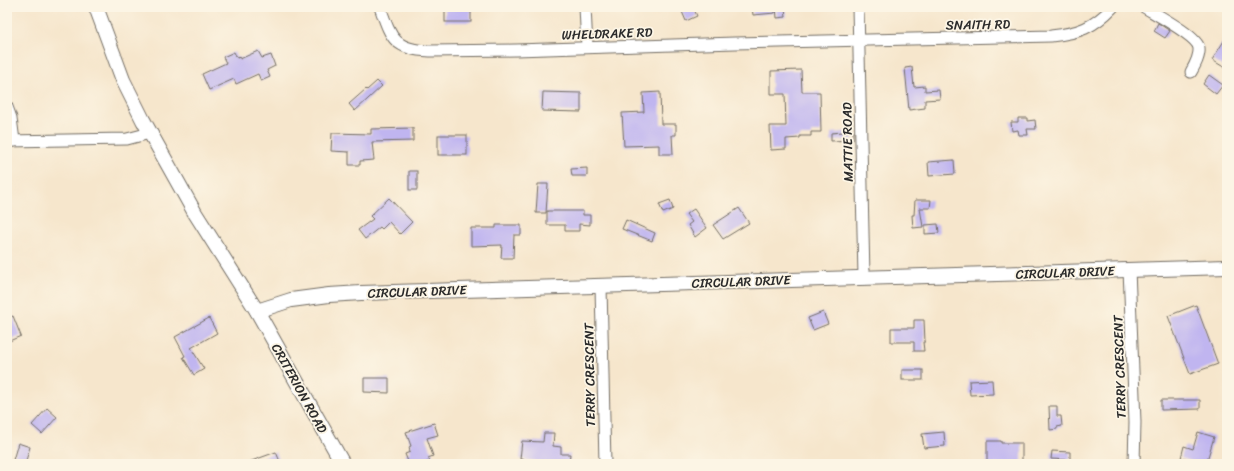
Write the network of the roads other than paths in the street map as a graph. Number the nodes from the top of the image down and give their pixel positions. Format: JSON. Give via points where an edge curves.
{"nodes":[{"id":1,"x":96,"y":7,"type":"edge"},
{"id":2,"x":380,"y":7,"type":"edge"},
{"id":3,"x":585,"y":7,"type":"edge"},
{"id":4,"x":858,"y":7,"type":"edge"},
{"id":5,"x":1113,"y":7,"type":"edge"},
{"id":6,"x":1144,"y":7,"type":"edge"},
{"id":7,"x":859,"y":40,"type":"junction"},
{"id":8,"x":587,"y":47,"type":"junction"},
{"id":9,"x":1191,"y":72,"type":"dead end"},
{"id":10,"x":7,"y":107,"type":"edge"},
{"id":11,"x":150,"y":133,"type":"junction"},
{"id":12,"x":10,"y":141,"type":"edge"},
{"id":13,"x":1227,"y":267,"type":"edge"},
{"id":14,"x":1129,"y":269,"type":"junction"},
{"id":15,"x":864,"y":277,"type":"junction"},
{"id":16,"x":601,"y":286,"type":"junction"},
{"id":17,"x":257,"y":311,"type":"junction"},
{"id":18,"x":343,"y":464,"type":"edge"},
{"id":19,"x":605,"y":464,"type":"edge"},
{"id":20,"x":1134,"y":464,"type":"edge"}],
"edges":[{"from":1,"to":11,"type":"street","name":"CRITERION ROAD","via":[[123,80]]},
{"from":2,"to":8,"type":"street","name":"WHELDRAKE RD","via":[[387,27],[396,41],[407,48],[417,50]]},
{"from":3,"to":8,"type":"street"},
{"from":4,"to":7,"type":"street","name":"MATTIE ROAD"},
{"from":5,"to":7,"type":"street","name":"SNAITH RD","via":[[1086,29],[1070,34]]},
{"from":6,"to":9,"type":"street","via":[[1190,36],[1197,44],[1199,50]]},
{"from":7,"to":8,"type":"street","name":"WHELDRAKE RD"},
{"from":7,"to":15,"type":"street","name":"MATTIE ROAD"},
{"from":10,"to":12,"type":"street","via":[[11,118]]},
{"from":11,"to":12,"type":"street","via":[[127,139]]},
{"from":11,"to":17,"type":"street","name":"CRITERION ROAD","via":[[195,213]]},
{"from":13,"to":14,"type":"street","name":"CIRCULAR DRIVE"},
{"from":14,"to":15,"type":"street","name":"CIRCULAR DRIVE"},
{"from":14,"to":20,"type":"street","name":"TERRY CRESCENT","via":[[1135,422]]},
{"from":15,"to":16,"type":"street","name":"CIRCULAR DRIVE"},
{"from":16,"to":17,"type":"street","name":"CIRCULAR DRIVE","via":[[329,295],[291,300]]},
{"from":16,"to":19,"type":"street","name":"TERRY CRESCENT"},
{"from":17,"to":18,"type":"street","name":"CRITERION ROAD"}]}
